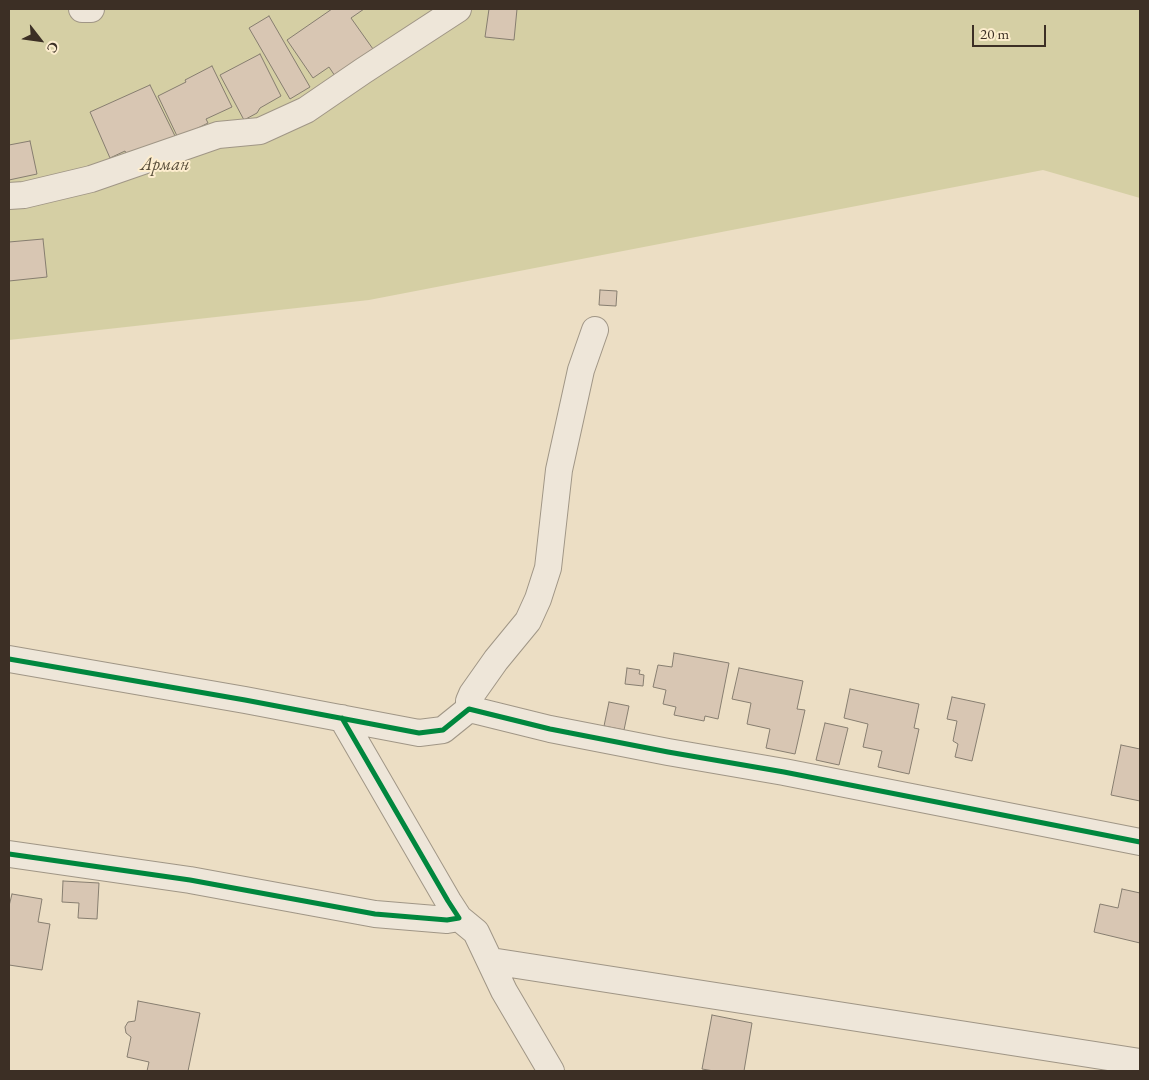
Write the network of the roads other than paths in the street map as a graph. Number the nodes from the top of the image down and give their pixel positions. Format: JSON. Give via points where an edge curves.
{"nodes":[{"id":1,"x":82,"y":9,"type":"edge"},
{"id":2,"x":91,"y":9,"type":"edge"},
{"id":3,"x":458,"y":9,"type":"edge"},
{"id":4,"x":9,"y":196,"type":"edge"},
{"id":5,"x":594,"y":330,"type":"dead end"},
{"id":6,"x":9,"y":659,"type":"edge"},
{"id":7,"x":469,"y":709,"type":"junction"},
{"id":8,"x":342,"y":718,"type":"junction"},
{"id":9,"x":1140,"y":842,"type":"edge"},
{"id":10,"x":9,"y":854,"type":"edge"},
{"id":11,"x":459,"y":918,"type":"junction"},
{"id":12,"x":491,"y":961,"type":"junction"},
{"id":13,"x":1140,"y":1062,"type":"edge"},
{"id":14,"x":551,"y":1071,"type":"edge"}],
"edges":[{"from":1,"to":2,"type":"street"},
{"from":3,"to":4,"type":"street","via":[[306,110],[260,131],[218,135],[92,179]]},
{"from":5,"to":7,"type":"street","via":[[581,370],[559,470],[548,568],[528,621],[472,694]]},
{"from":6,"to":8,"type":"street"},
{"from":7,"to":8,"type":"street","via":[[444,730],[419,733]]},
{"from":7,"to":9,"type":"street","via":[[550,729]]},
{"from":8,"to":11,"type":"street"},
{"from":10,"to":11,"type":"street","via":[[190,880],[375,914],[447,920]]},
{"from":11,"to":12,"type":"street","via":[[476,932]]},
{"from":12,"to":13,"type":"street"},
{"from":12,"to":14,"type":"street","via":[[504,991]]}]}
